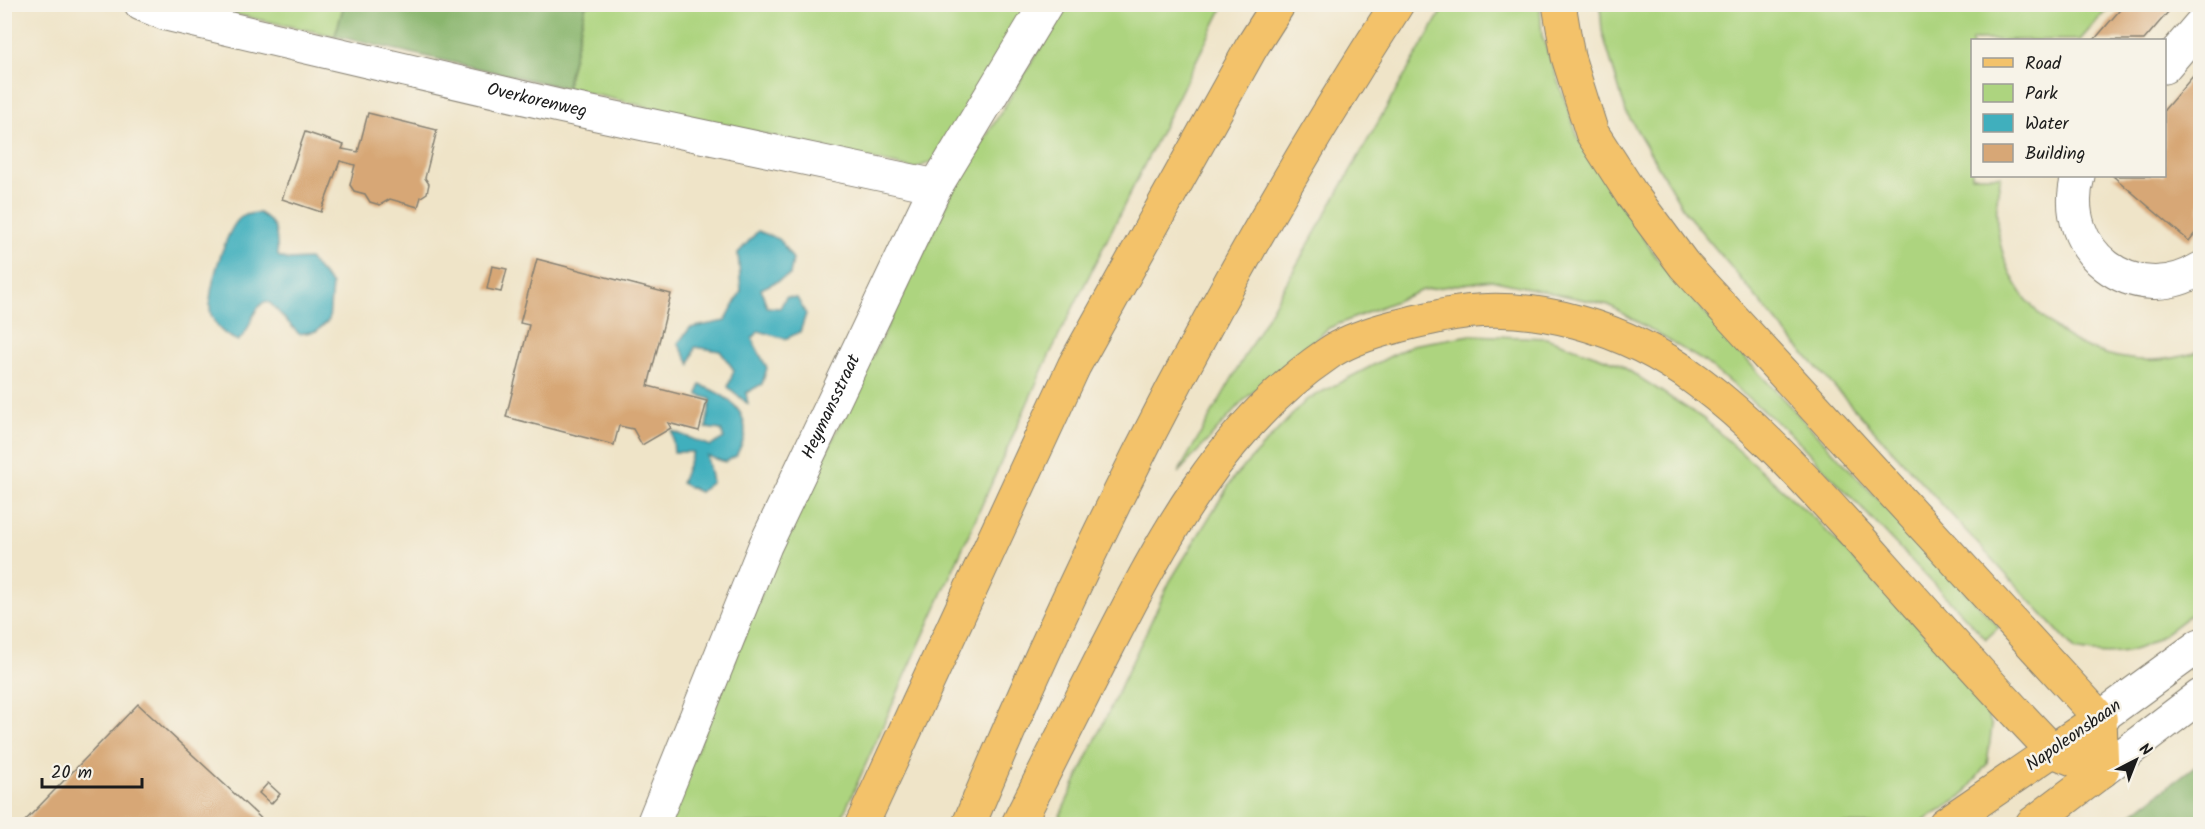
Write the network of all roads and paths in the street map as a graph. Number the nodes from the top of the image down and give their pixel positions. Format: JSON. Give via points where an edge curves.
{"nodes":[{"id":1,"x":141,"y":4,"type":"edge"},
{"id":2,"x":1046,"y":4,"type":"edge"},
{"id":3,"x":1279,"y":4,"type":"edge"},
{"id":4,"x":1397,"y":4,"type":"edge"},
{"id":5,"x":1559,"y":4,"type":"edge"},
{"id":6,"x":2200,"y":25,"type":"edge"},
{"id":7,"x":2166,"y":65,"type":"edge"},
{"id":8,"x":2078,"y":177,"type":"edge"},
{"id":9,"x":936,"y":186,"type":"junction"},
{"id":10,"x":2200,"y":269,"type":"edge"},
{"id":11,"x":2200,"y":645,"type":"edge"},
{"id":12,"x":2199,"y":697,"type":"edge"},
{"id":13,"x":2100,"y":718,"type":"junction"},
{"id":14,"x":2053,"y":751,"type":"junction"},
{"id":15,"x":2102,"y":771,"type":"junction"},
{"id":16,"x":652,"y":825,"type":"edge"},
{"id":17,"x":862,"y":825,"type":"edge"},
{"id":18,"x":969,"y":825,"type":"edge"},
{"id":19,"x":1018,"y":825,"type":"edge"},
{"id":20,"x":1945,"y":825,"type":"edge"},
{"id":21,"x":2032,"y":825,"type":"edge"}],
"edges":[{"from":1,"to":9,"type":"street","name":"Overkorenweg","via":[[166,14],[559,106]]},
{"from":2,"to":9,"type":"street","name":"Heymansstraat"},
{"from":3,"to":17,"type":"main road","via":[[1074,366]]},
{"from":4,"to":18,"type":"main road","via":[[1329,110],[1184,366],[1060,617]]},
{"from":5,"to":13,"type":"main road","via":[[1568,57],[1592,133],[1684,265]]},
{"from":6,"to":7,"type":"street"},
{"from":8,"to":10,"type":"street","via":[[2073,194],[2078,228],[2086,246],[2101,263],[2125,278],[2152,283],[2170,282]]},
{"from":9,"to":16,"type":"street","name":"Heymansstraat","via":[[765,546]]},
{"from":11,"to":13,"type":"street","name":"Napoleonsbaan"},
{"from":12,"to":15,"type":"street"},
{"from":13,"to":14,"type":"main road","name":"Napoleonsbaan"},
{"from":13,"to":15,"type":"main road"},
{"from":14,"to":15,"type":"main road"},
{"from":14,"to":19,"type":"main road","via":[[1816,492],[1696,379],[1592,325],[1527,311],[1473,309],[1398,325],[1331,351],[1264,406],[1210,468],[1166,535]]},
{"from":14,"to":20,"type":"main road","name":"Napoleonsbaan"},
{"from":15,"to":21,"type":"main road"}]}
